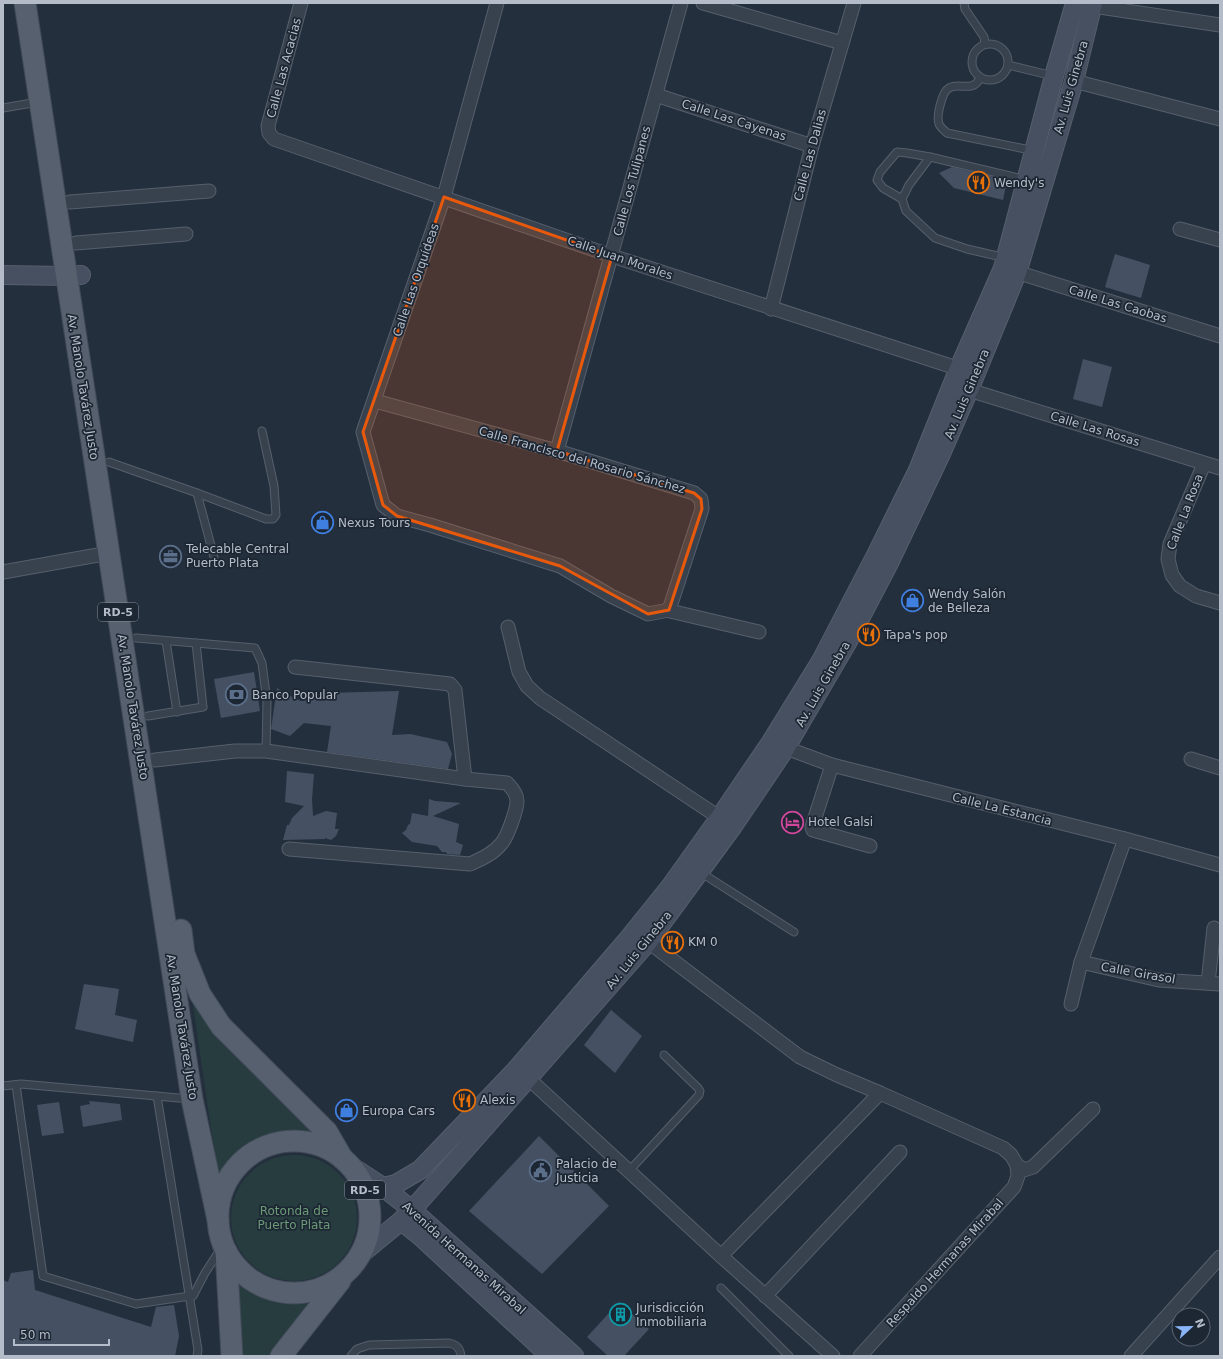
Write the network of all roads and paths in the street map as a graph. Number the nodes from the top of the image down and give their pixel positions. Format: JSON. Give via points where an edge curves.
{"nodes":[{"id":1,"x":25,"y":3,"type":"edge"},
{"id":2,"x":39,"y":3,"type":"edge"},
{"id":3,"x":301,"y":3,"type":"edge"},
{"id":4,"x":497,"y":3,"type":"edge"},
{"id":5,"x":682,"y":3,"type":"edge"},
{"id":6,"x":702,"y":3,"type":"edge"},
{"id":7,"x":854,"y":3,"type":"edge"},
{"id":8,"x":964,"y":3,"type":"edge"},
{"id":9,"x":1075,"y":3,"type":"edge"},
{"id":10,"x":1090,"y":4,"type":"edge"},
{"id":11,"x":1220,"y":25,"type":"edge"},
{"id":12,"x":842,"y":43,"type":"junction"},
{"id":13,"x":985,"y":44,"type":"junction"},
{"id":14,"x":1008,"y":65,"type":"junction"},
{"id":15,"x":1054,"y":76,"type":"junction"},
{"id":16,"x":980,"y":78,"type":"junction"},
{"id":17,"x":1074,"y":81,"type":"junction"},
{"id":18,"x":656,"y":95,"type":"junction"},
{"id":19,"x":40,"y":101,"type":"junction"},
{"id":20,"x":3,"y":108,"type":"edge"},
{"id":21,"x":1220,"y":120,"type":"edge"},
{"id":22,"x":269,"y":133,"type":"joint"},
{"id":23,"x":812,"y":146,"type":"junction"},
{"id":24,"x":1035,"y":151,"type":"junction"},
{"id":25,"x":930,"y":157,"type":"junction"},
{"id":26,"x":1027,"y":180,"type":"junction"},
{"id":27,"x":209,"y":191,"type":"dead end"},
{"id":28,"x":444,"y":197,"type":"junction"},
{"id":29,"x":902,"y":199,"type":"junction"},
{"id":30,"x":70,"y":202,"type":"junction"},
{"id":31,"x":1180,"y":229,"type":"dead end"},
{"id":32,"x":186,"y":234,"type":"dead end"},
{"id":33,"x":1220,"y":240,"type":"edge"},
{"id":34,"x":76,"y":243,"type":"junction"},
{"id":35,"x":612,"y":256,"type":"junction"},
{"id":36,"x":1008,"y":266,"type":"junction"},
{"id":37,"x":3,"y":275,"type":"edge"},
{"id":38,"x":74,"y":275,"type":"junction"},
{"id":39,"x":772,"y":309,"type":"junction"},
{"id":40,"x":1220,"y":336,"type":"edge"},
{"id":41,"x":959,"y":368,"type":"junction"},
{"id":42,"x":973,"y":382,"type":"junction"},
{"id":43,"x":374,"y":401,"type":"junction"},
{"id":44,"x":262,"y":431,"type":"dead end"},
{"id":45,"x":557,"y":451,"type":"junction"},
{"id":46,"x":109,"y":462,"type":"junction"},
{"id":47,"x":1204,"y":464,"type":"junction"},
{"id":48,"x":1220,"y":468,"type":"edge"},
{"id":49,"x":198,"y":493,"type":"junction"},
{"id":50,"x":109,"y":553,"type":"junction"},
{"id":51,"x":214,"y":557,"type":"dead end"},
{"id":52,"x":3,"y":572,"type":"edge"},
{"id":53,"x":1220,"y":603,"type":"edge"},
{"id":54,"x":669,"y":610,"type":"junction"},
{"id":55,"x":508,"y":627,"type":"dead end"},
{"id":56,"x":759,"y":632,"type":"dead end"},
{"id":57,"x":136,"y":638,"type":"junction"},
{"id":58,"x":166,"y":641,"type":"junction"},
{"id":59,"x":196,"y":643,"type":"junction"},
{"id":60,"x":295,"y":667,"type":"dead end"},
{"id":61,"x":177,"y":712,"type":"junction"},
{"id":62,"x":148,"y":716,"type":"junction"},
{"id":63,"x":778,"y":745,"type":"junction"},
{"id":64,"x":266,"y":750,"type":"junction"},
{"id":65,"x":1191,"y":759,"type":"dead end"},
{"id":66,"x":155,"y":760,"type":"junction"},
{"id":67,"x":832,"y":765,"type":"junction"},
{"id":68,"x":1220,"y":768,"type":"edge"},
{"id":69,"x":465,"y":779,"type":"junction"},
{"id":70,"x":726,"y":822,"type":"junction"},
{"id":71,"x":1125,"y":839,"type":"junction"},
{"id":72,"x":870,"y":846,"type":"dead end"},
{"id":73,"x":289,"y":849,"type":"dead end"},
{"id":74,"x":1220,"y":865,"type":"edge"},
{"id":75,"x":699,"y":872,"type":"junction"},
{"id":76,"x":1214,"y":928,"type":"dead end"},
{"id":77,"x":794,"y":932,"type":"dead end"},
{"id":78,"x":641,"y":937,"type":"junction"},
{"id":79,"x":1081,"y":962,"type":"junction"},
{"id":80,"x":1214,"y":983,"type":"edge"},
{"id":81,"x":1071,"y":1004,"type":"dead end"},
{"id":82,"x":664,"y":1055,"type":"dead end"},
{"id":83,"x":528,"y":1078,"type":"junction"},
{"id":84,"x":16,"y":1085,"type":"junction"},
{"id":85,"x":3,"y":1086,"type":"edge"},
{"id":86,"x":880,"y":1093,"type":"junction"},
{"id":87,"x":157,"y":1096,"type":"junction"},
{"id":88,"x":192,"y":1099,"type":"junction"},
{"id":89,"x":1093,"y":1109,"type":"dead end"},
{"id":90,"x":900,"y":1152,"type":"dead end"},
{"id":91,"x":347,"y":1162,"type":"junction"},
{"id":92,"x":1017,"y":1165,"type":"junction"},
{"id":93,"x":629,"y":1171,"type":"junction"},
{"id":94,"x":383,"y":1187,"type":"junction"},
{"id":95,"x":406,"y":1215,"type":"junction"},
{"id":96,"x":218,"y":1220,"type":"junction"},
{"id":97,"x":225,"y":1248,"type":"junction"},
{"id":98,"x":362,"y":1253,"type":"junction"},
{"id":99,"x":721,"y":1256,"type":"junction"},
{"id":100,"x":1220,"y":1257,"type":"edge"},
{"id":101,"x":344,"y":1275,"type":"junction"},
{"id":102,"x":721,"y":1288,"type":"dead end"},
{"id":103,"x":190,"y":1296,"type":"junction"},
{"id":104,"x":765,"y":1296,"type":"junction"},
{"id":105,"x":197,"y":1356,"type":"edge"},
{"id":106,"x":232,"y":1356,"type":"edge"},
{"id":107,"x":281,"y":1356,"type":"edge"},
{"id":108,"x":351,"y":1356,"type":"edge"},
{"id":109,"x":461,"y":1356,"type":"edge"},
{"id":110,"x":550,"y":1356,"type":"edge"},
{"id":111,"x":574,"y":1356,"type":"edge"},
{"id":112,"x":789,"y":1356,"type":"edge"},
{"id":113,"x":833,"y":1356,"type":"edge"},
{"id":114,"x":860,"y":1356,"type":"edge"},
{"id":115,"x":1131,"y":1356,"type":"edge"}],
"edges":[{"from":1,"to":19,"type":"main road","name":"Av. Manolo Tavárez Justo","number":"RD-5"},
{"from":2,"to":30,"type":"main road","name":"Av. Manolo Tavárez Justo","number":"RD-5"},
{"from":3,"to":22,"type":"street","name":"Calle Las Acacias","via":[[268,126]]},
{"from":4,"to":28,"type":"street","name":"Calle Las Orquídeas"},
{"from":5,"to":18,"type":"street","name":"Calle Los Tulipanes"},
{"from":6,"to":12,"type":"street"},
{"from":7,"to":12,"type":"street","name":"Calle Las Dalias"},
{"from":8,"to":13,"type":"lane","via":[[984,37]]},
{"from":9,"to":15,"type":"street","name":"Av. Luis Ginebra"},
{"from":10,"to":11,"type":"street"},
{"from":10,"to":17,"type":"street","name":"Av. Luis Ginebra"},
{"from":12,"to":23,"type":"street","name":"Calle Las Dalias"},
{"from":13,"to":14,"type":"lane","via":[[1000,46],[1008,58]]},
{"from":13,"to":16,"type":"lane","via":[[974,52],[972,59],[972,66]]},
{"from":14,"to":15,"type":"lane"},
{"from":14,"to":16,"type":"lane","via":[[1001,77],[994,80]]},
{"from":15,"to":24,"type":"street","name":"Av. Luis Ginebra"},
{"from":16,"to":24,"type":"lane","via":[[973,86],[950,88],[944,93],[938,116],[939,124],[947,133]]},
{"from":17,"to":21,"type":"street"},
{"from":17,"to":36,"type":"street","name":"Av. Luis Ginebra"},
{"from":18,"to":23,"type":"street","name":"Calle Las Cayenas"},
{"from":18,"to":35,"type":"street","name":"Calle Los Tulipanes"},
{"from":19,"to":20,"type":"lane"},
{"from":19,"to":38,"type":"main road","name":"Av. Manolo Tavárez Justo","number":"RD-5"},
{"from":22,"to":28,"type":"street","name":"Calle Juan Morales","via":[[274,139]]},
{"from":23,"to":39,"type":"street","name":"Calle Las Dalias"},
{"from":24,"to":26,"type":"street","name":"Av. Luis Ginebra"},
{"from":25,"to":26,"type":"lane"},
{"from":25,"to":29,"type":"lane"},
{"from":25,"to":29,"type":"lane","via":[[897,152],[880,172],[877,180],[883,188]]},
{"from":26,"to":36,"type":"street","name":"Av. Luis Ginebra"},
{"from":27,"to":30,"type":"street"},
{"from":28,"to":35,"type":"street","name":"Calle Juan Morales"},
{"from":28,"to":43,"type":"street","name":"Calle Las Orquídeas"},
{"from":29,"to":36,"type":"lane","via":[[906,211],[935,238]]},
{"from":30,"to":34,"type":"main road","name":"Av. Manolo Tavárez Justo","number":"RD-5"},
{"from":31,"to":33,"type":"street"},
{"from":32,"to":34,"type":"street"},
{"from":34,"to":38,"type":"main road","name":"Av. Manolo Tavárez Justo","number":"RD-5"},
{"from":35,"to":39,"type":"street","name":"Calle Juan Morales"},
{"from":35,"to":45,"type":"street","name":"Calle Los Tulipanes"},
{"from":36,"to":40,"type":"street","name":"Calle Las Caobas"},
{"from":36,"to":41,"type":"street","name":"Av. Luis Ginebra"},
{"from":36,"to":42,"type":"street","name":"Av. Luis Ginebra"},
{"from":37,"to":38,"type":"street"},
{"from":38,"to":46,"type":"main road","name":"Av. Manolo Tavárez Justo","number":"RD-5"},
{"from":38,"to":50,"type":"main road","name":"Av. Manolo Tavárez Justo","number":"RD-5"},
{"from":39,"to":41,"type":"street","name":"Calle Juan Morales"},
{"from":41,"to":42,"type":"street","name":"Calle Juan Morales"},
{"from":41,"to":63,"type":"street","name":"Av. Luis Ginebra","via":[[918,470]]},
{"from":42,"to":47,"type":"street","name":"Calle Las Rosas"},
{"from":42,"to":63,"type":"street","name":"Av. Luis Ginebra","via":[[890,561],[847,643]]},
{"from":43,"to":45,"type":"street","name":"Calle Francisco del Rosario Sánchez"},
{"from":43,"to":54,"type":"street","name":"Calle Las Orquídeas","via":[[363,432],[383,506],[397,516],[560,566],[648,614]]},
{"from":44,"to":49,"type":"lane","via":[[274,486],[276,514],[273,519],[266,519]]},
{"from":45,"to":54,"type":"street","name":"Calle Francisco del Rosario Sánchez","via":[[694,493],[701,499],[702,509]]},
{"from":46,"to":49,"type":"lane"},
{"from":46,"to":57,"type":"main road","name":"Av. Manolo Tavárez Justo","number":"RD-5"},
{"from":47,"to":48,"type":"street","name":"Calle Las Rosas"},
{"from":47,"to":53,"type":"street","name":"Calle La Rosa","via":[[1170,544],[1168,558],[1172,575],[1180,586],[1196,596]]},
{"from":49,"to":51,"type":"lane"},
{"from":50,"to":52,"type":"street"},
{"from":50,"to":88,"type":"main road","name":"Av. Manolo Tavárez Justo","number":"RD-5"},
{"from":54,"to":56,"type":"street"},
{"from":55,"to":70,"type":"street","via":[[519,672],[527,686],[540,698]]},
{"from":57,"to":58,"type":"lane"},
{"from":57,"to":62,"type":"main road","name":"Av. Manolo Tavárez Justo","number":"RD-5"},
{"from":58,"to":59,"type":"lane"},
{"from":58,"to":61,"type":"lane"},
{"from":59,"to":61,"type":"lane","via":[[204,708]]},
{"from":59,"to":64,"type":"lane","via":[[255,648],[262,663],[266,694]]},
{"from":60,"to":69,"type":"street","via":[[450,684],[455,690]]},
{"from":61,"to":62,"type":"lane"},
{"from":62,"to":66,"type":"main road","name":"Av. Manolo Tavárez Justo","number":"RD-5"},
{"from":63,"to":67,"type":"street","name":"Calle La Estancia"},
{"from":63,"to":70,"type":"street","name":"Av. Luis Ginebra"},
{"from":64,"to":66,"type":"street"},
{"from":64,"to":69,"type":"street"},
{"from":65,"to":68,"type":"street"},
{"from":66,"to":91,"type":"main road","name":"Av. Manolo Tavárez Justo","number":"RD-5","via":[[184,954],[200,994],[221,1026],[327,1132]]},
{"from":67,"to":71,"type":"street","name":"Calle La Estancia"},
{"from":67,"to":72,"type":"street","via":[[812,828]]},
{"from":69,"to":73,"type":"street","via":[[507,783],[516,794],[517,802],[508,834],[501,844],[470,864]]},
{"from":70,"to":75,"type":"street","name":"Av. Luis Ginebra"},
{"from":70,"to":78,"type":"street","name":"Av. Luis Ginebra","via":[[670,887]]},
{"from":71,"to":74,"type":"street","name":"Calle La Estancia"},
{"from":71,"to":79,"type":"street"},
{"from":75,"to":77,"type":"lane"},
{"from":75,"to":78,"type":"street","name":"Av. Luis Ginebra"},
{"from":76,"to":80,"type":"street"},
{"from":78,"to":83,"type":"street","name":"Av. Luis Ginebra"},
{"from":78,"to":86,"type":"street","via":[[800,1057]]},
{"from":78,"to":94,"type":"street","name":"Av. Luis Ginebra","via":[[420,1170],[396,1184]]},
{"from":79,"to":80,"type":"street","name":"Calle Girasol","via":[[1158,980]]},
{"from":79,"to":81,"type":"street"},
{"from":82,"to":93,"type":"lane","via":[[698,1088],[699,1095]]},
{"from":83,"to":93,"type":"street"},
{"from":83,"to":95,"type":"street","name":"Av. Luis Ginebra"},
{"from":84,"to":85,"type":"lane"},
{"from":84,"to":87,"type":"lane"},
{"from":84,"to":103,"type":"lane","via":[[43,1276],[136,1304]]},
{"from":86,"to":92,"type":"street","via":[[1002,1148],[1011,1155]]},
{"from":86,"to":99,"type":"street"},
{"from":87,"to":88,"type":"lane"},
{"from":87,"to":103,"type":"lane"},
{"from":88,"to":96,"type":"main road","name":"Av. Manolo Tavárez Justo","number":"RD-5"},
{"from":89,"to":92,"type":"street","via":[[1033,1167],[1024,1170]]},
{"from":90,"to":104,"type":"street"},
{"from":91,"to":94,"type":"street","name":"Avenida Hermanas Mirabal"},
{"from":91,"to":96,"type":"main road","number":"RD-5","via":[[321,1146],[296,1141],[272,1144],[250,1155],[232,1173],[221,1195]]},
{"from":91,"to":98,"type":"main road","number":"RD-5","via":[[364,1185],[370,1208],[369,1231]]},
{"from":92,"to":114,"type":"street","name":"Respaldo Hermanas Mirabal","via":[[1018,1176],[1014,1187]]},
{"from":93,"to":99,"type":"street"},
{"from":94,"to":95,"type":"street","name":"Avenida Hermanas Mirabal"},
{"from":95,"to":98,"type":"street","name":"Av. Luis Ginebra"},
{"from":95,"to":110,"type":"street","name":"Avenida Hermanas Mirabal","via":[[420,1236]]},
{"from":95,"to":111,"type":"street","name":"Avenida Hermanas Mirabal"},
{"from":96,"to":97,"type":"main road","number":"RD-5"},
{"from":97,"to":101,"type":"main road","number":"RD-5","via":[[239,1270],[258,1284],[279,1292],[310,1291],[324,1287]]},
{"from":97,"to":103,"type":"lane","via":[[205,1273],[193,1296]]},
{"from":97,"to":106,"type":"main road","number":"RD-5"},
{"from":98,"to":101,"type":"main road","number":"RD-5"},
{"from":99,"to":104,"type":"street"},
{"from":100,"to":115,"type":"street"},
{"from":101,"to":107,"type":"main road","number":"RD-5"},
{"from":102,"to":112,"type":"lane"},
{"from":103,"to":105,"type":"lane"},
{"from":104,"to":113,"type":"street"},
{"from":108,"to":109,"type":"lane","via":[[357,1349],[369,1345],[449,1343],[455,1345]]}]}
